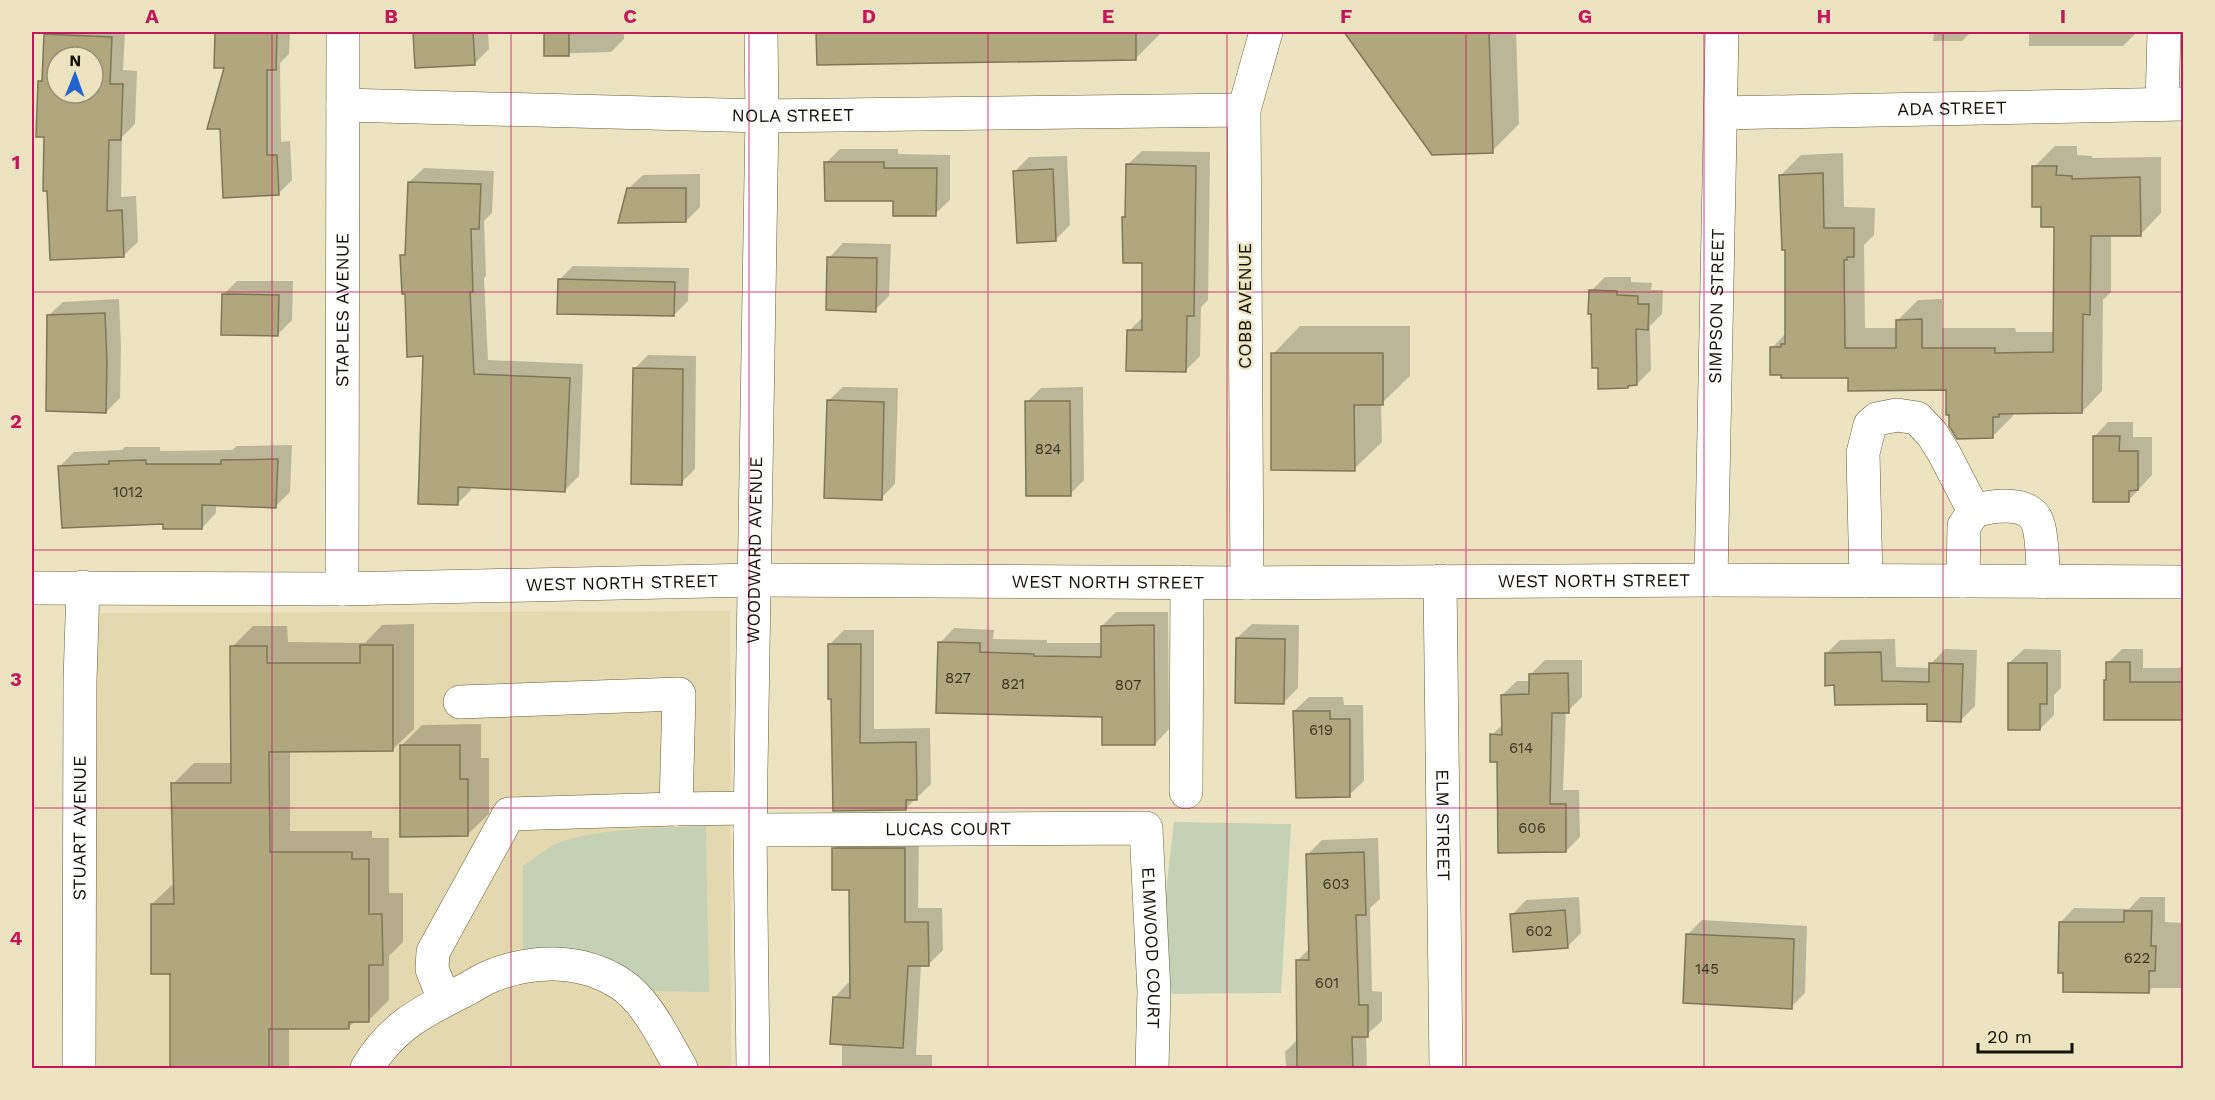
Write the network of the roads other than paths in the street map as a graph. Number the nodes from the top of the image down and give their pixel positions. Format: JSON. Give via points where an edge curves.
{"nodes":[{"id":1,"x":343,"y":32,"type":"edge"},
{"id":2,"x":761,"y":32,"type":"edge"},
{"id":3,"x":1266,"y":32,"type":"edge"},
{"id":4,"x":1722,"y":32,"type":"edge"},
{"id":5,"x":2163,"y":32,"type":"edge"},
{"id":6,"x":2173,"y":104,"type":"edge"},
{"id":7,"x":343,"y":105,"type":"junction"},
{"id":8,"x":1244,"y":110,"type":"junction"},
{"id":9,"x":1722,"y":113,"type":"junction"},
{"id":10,"x":762,"y":116,"type":"junction"},
{"id":11,"x":1974,"y":511,"type":"junction"},
{"id":12,"x":755,"y":580,"type":"junction"},
{"id":13,"x":1711,"y":580,"type":"junction"},
{"id":14,"x":1866,"y":580,"type":"junction"},
{"id":15,"x":1440,"y":581,"type":"junction"},
{"id":16,"x":1963,"y":581,"type":"junction"},
{"id":17,"x":1187,"y":582,"type":"junction"},
{"id":18,"x":2044,"y":582,"type":"junction"},
{"id":19,"x":2184,"y":582,"type":"edge"},
{"id":20,"x":1247,"y":583,"type":"junction"},
{"id":21,"x":83,"y":587,"type":"junction"},
{"id":22,"x":32,"y":588,"type":"edge"},
{"id":23,"x":342,"y":589,"type":"junction"},
{"id":24,"x":460,"y":702,"type":"dead end"},
{"id":25,"x":1186,"y":792,"type":"dead end"},
{"id":26,"x":676,"y":809,"type":"junction"},
{"id":27,"x":750,"y":819,"type":"junction"},
{"id":28,"x":1146,"y":828,"type":"joint"},
{"id":29,"x":444,"y":1000,"type":"junction"},
{"id":30,"x":80,"y":1068,"type":"edge"},
{"id":31,"x":367,"y":1068,"type":"edge"},
{"id":32,"x":681,"y":1068,"type":"edge"},
{"id":33,"x":753,"y":1068,"type":"edge"},
{"id":34,"x":1152,"y":1068,"type":"edge"},
{"id":35,"x":1446,"y":1068,"type":"edge"}],
"edges":[{"from":1,"to":7,"type":"street","name":"STAPLES AVENUE"},
{"from":2,"to":10,"type":"street","name":"WOODWARD AVENUE"},
{"from":3,"to":8,"type":"street","name":"COBB AVENUE"},
{"from":4,"to":9,"type":"street","name":"SIMPSON STREET"},
{"from":5,"to":6,"type":"street"},
{"from":6,"to":9,"type":"street","name":"ADA STREET"},
{"from":7,"to":10,"type":"street","name":"NOLA STREET"},
{"from":7,"to":23,"type":"street","name":"STAPLES AVENUE"},
{"from":8,"to":10,"type":"street","name":"NOLA STREET"},
{"from":8,"to":20,"type":"street","name":"COBB AVENUE"},
{"from":9,"to":13,"type":"street","name":"SIMPSON STREET"},
{"from":10,"to":12,"type":"street","name":"WOODWARD AVENUE"},
{"from":11,"to":14,"type":"street","via":[[1944,453],[1917,418],[1897,415],[1877,419],[1870,425],[1863,453]]},
{"from":11,"to":16,"type":"street","via":[[1964,526]]},
{"from":11,"to":18,"type":"street","via":[[1990,506],[2012,507],[2026,510],[2038,522]]},
{"from":12,"to":17,"type":"street","name":"WEST NORTH STREET"},
{"from":12,"to":23,"type":"street","name":"WEST NORTH STREET"},
{"from":12,"to":27,"type":"street","name":"WOODWARD AVENUE"},
{"from":13,"to":14,"type":"street","name":"WEST NORTH STREET"},
{"from":13,"to":15,"type":"street","name":"WEST NORTH STREET"},
{"from":14,"to":16,"type":"street","name":"WEST NORTH STREET"},
{"from":15,"to":20,"type":"street","name":"WEST NORTH STREET"},
{"from":15,"to":35,"type":"street","name":"ELM STREET"},
{"from":16,"to":18,"type":"street","name":"WEST NORTH STREET"},
{"from":17,"to":20,"type":"street","name":"WEST NORTH STREET"},
{"from":17,"to":25,"type":"street"},
{"from":18,"to":19,"type":"street","name":"WEST NORTH STREET"},
{"from":21,"to":22,"type":"street","name":"WEST NORTH STREET"},
{"from":21,"to":23,"type":"street","name":"WEST NORTH STREET"},
{"from":21,"to":30,"type":"street","name":"STUART AVENUE"},
{"from":24,"to":26,"type":"street","via":[[680,694]]},
{"from":26,"to":27,"type":"street","name":"LUCAS COURT"},
{"from":26,"to":29,"type":"street","name":"LUCAS COURT","via":[[510,814],[433,952],[432,969]]},
{"from":27,"to":28,"type":"street","name":"LUCAS COURT"},
{"from":27,"to":33,"type":"street","name":"WOODWARD AVENUE"},
{"from":28,"to":34,"type":"street","name":"ELMWOOD COURT","via":[[1154,992]]},
{"from":29,"to":31,"type":"street","via":[[401,1026]]},
{"from":29,"to":32,"type":"street","via":[[519,966],[572,965],[601,973],[623,985],[653,1017]]}]}
